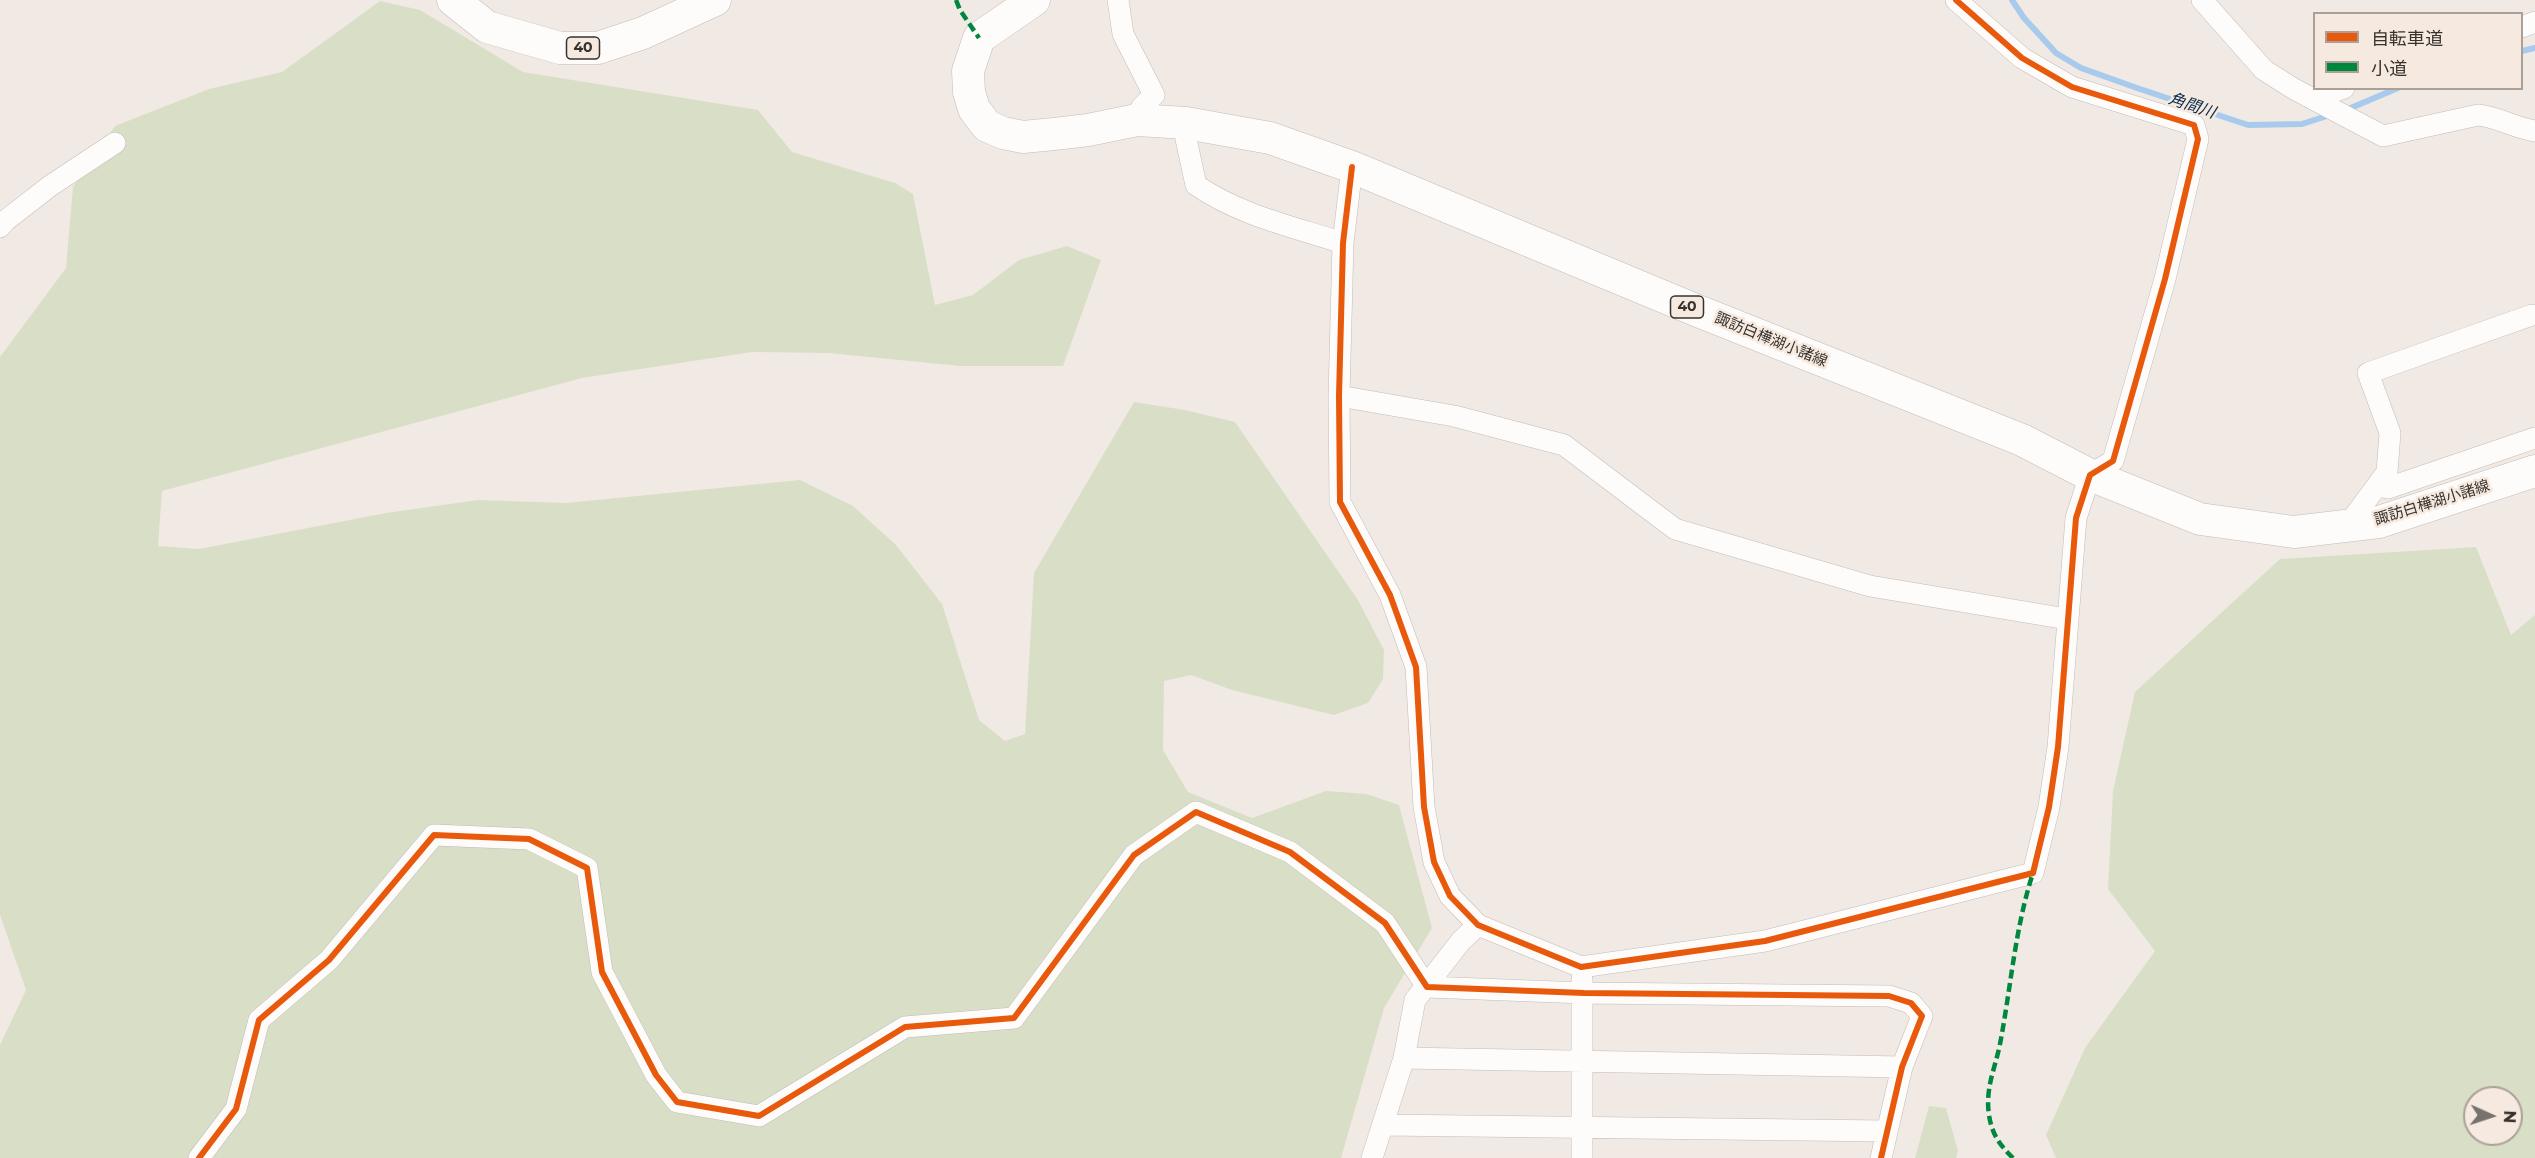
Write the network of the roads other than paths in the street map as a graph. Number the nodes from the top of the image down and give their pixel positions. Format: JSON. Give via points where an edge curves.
{"nodes":[{"id":1,"x":453,"y":0,"type":"edge"},
{"id":2,"x":715,"y":0,"type":"edge"},
{"id":3,"x":1034,"y":0,"type":"edge"},
{"id":4,"x":1118,"y":0,"type":"edge"},
{"id":5,"x":1956,"y":0,"type":"edge"},
{"id":6,"x":2202,"y":0,"type":"edge"},
{"id":7,"x":2340,"y":90,"type":"edge"},
{"id":8,"x":2320,"y":101,"type":"junction"},
{"id":9,"x":1137,"y":120,"type":"junction"},
{"id":10,"x":2535,"y":131,"type":"edge"},
{"id":11,"x":1186,"y":139,"type":"dead end"},
{"id":12,"x":116,"y":143,"type":"dead end"},
{"id":13,"x":1352,"y":167,"type":"junction"},
{"id":14,"x":0,"y":227,"type":"edge"},
{"id":15,"x":1343,"y":243,"type":"junction"},
{"id":16,"x":2532,"y":315,"type":"dead end"},
{"id":17,"x":1339,"y":396,"type":"junction"},
{"id":18,"x":2535,"y":438,"type":"edge"},
{"id":19,"x":2535,"y":471,"type":"edge"},
{"id":20,"x":2090,"y":475,"type":"junction"},
{"id":21,"x":2377,"y":486,"type":"junction"},
{"id":22,"x":2348,"y":525,"type":"junction"},
{"id":23,"x":2067,"y":619,"type":"junction"},
{"id":24,"x":1478,"y":925,"type":"junction"},
{"id":25,"x":1581,"y":967,"type":"junction"},
{"id":26,"x":1427,"y":987,"type":"junction"},
{"id":27,"x":1584,"y":993,"type":"junction"},
{"id":28,"x":1404,"y":1058,"type":"junction"},
{"id":29,"x":1583,"y":1060,"type":"junction"},
{"id":30,"x":1902,"y":1067,"type":"junction"},
{"id":31,"x":1383,"y":1125,"type":"junction"},
{"id":32,"x":1582,"y":1128,"type":"junction"},
{"id":33,"x":1887,"y":1131,"type":"junction"},
{"id":34,"x":199,"y":1158,"type":"edge"},
{"id":35,"x":1372,"y":1158,"type":"edge"},
{"id":36,"x":1582,"y":1158,"type":"edge"},
{"id":37,"x":1881,"y":1158,"type":"edge"}],
"edges":[{"from":1,"to":2,"type":"main road","number":"40","via":[[487,27],[560,48],[598,48],[643,33]]},
{"from":3,"to":9,"type":"main road","name":"諏訪白樺湖小諸線","number":"40","via":[[979,38],[973,53],[968,71],[969,92],[974,109],[987,126],[1023,136],[1088,130]]},
{"from":4,"to":9,"type":"street","via":[[1123,34],[1154,95],[1141,108]]},
{"from":5,"to":20,"type":"street","via":[[2022,58],[2072,87],[2194,125],[2198,139],[2113,461]]},
{"from":6,"to":8,"type":"street","via":[[2264,70]]},
{"from":7,"to":8,"type":"street"},
{"from":8,"to":10,"type":"street","via":[[2383,136],[2478,115]]},
{"from":9,"to":13,"type":"main road","name":"諏訪白樺湖小諸線","number":"40","via":[[1197,125],[1270,138]]},
{"from":11,"to":15,"type":"street","via":[[1196,185],[1214,198]]},
{"from":12,"to":14,"type":"street","via":[[50,186]]},
{"from":13,"to":15,"type":"street"},
{"from":13,"to":20,"type":"main road","name":"諏訪白樺湖小諸線","number":"40","via":[[1682,305],[2022,440]]},
{"from":15,"to":17,"type":"street"},
{"from":16,"to":21,"type":"street","via":[[2368,373],[2390,433],[2387,472]]},
{"from":17,"to":23,"type":"street","via":[[1454,416],[1564,445],[1675,529],[1870,586]]},
{"from":17,"to":24,"type":"street","via":[[1340,502],[1390,595],[1416,667],[1424,807],[1434,862],[1450,896]]},
{"from":18,"to":21,"type":"street","via":[[2388,488]]},
{"from":19,"to":22,"type":"main road","name":"諏訪白樺湖小諸線","number":"40","via":[[2379,522]]},
{"from":20,"to":22,"type":"main road","name":"諏訪白樺湖小諸線","number":"40","via":[[2200,519],[2294,532]]},
{"from":20,"to":23,"type":"street","via":[[2076,518]]},
{"from":21,"to":22,"type":"street"},
{"from":23,"to":25,"type":"street","via":[[2058,747],[2033,873],[1765,941]]},
{"from":24,"to":25,"type":"street"},
{"from":24,"to":26,"type":"street"},
{"from":25,"to":27,"type":"street"},
{"from":26,"to":27,"type":"street"},
{"from":26,"to":28,"type":"street","via":[[1415,1000]]},
{"from":26,"to":34,"type":"street","via":[[1376,916],[1290,852],[1196,812],[1134,855],[1014,1018],[905,1027],[759,1116],[677,1102],[656,1075],[602,972],[587,868],[529,839],[434,835],[329,960],[259,1020],[236,1109]]},
{"from":27,"to":29,"type":"street"},
{"from":27,"to":30,"type":"street","via":[[1889,996],[1911,1003],[1922,1016]]},
{"from":28,"to":29,"type":"street"},
{"from":28,"to":31,"type":"street"},
{"from":29,"to":30,"type":"street"},
{"from":29,"to":32,"type":"street"},
{"from":30,"to":33,"type":"street"},
{"from":31,"to":32,"type":"street"},
{"from":31,"to":35,"type":"street"},
{"from":32,"to":33,"type":"street"},
{"from":32,"to":36,"type":"street"},
{"from":33,"to":37,"type":"street"}]}
